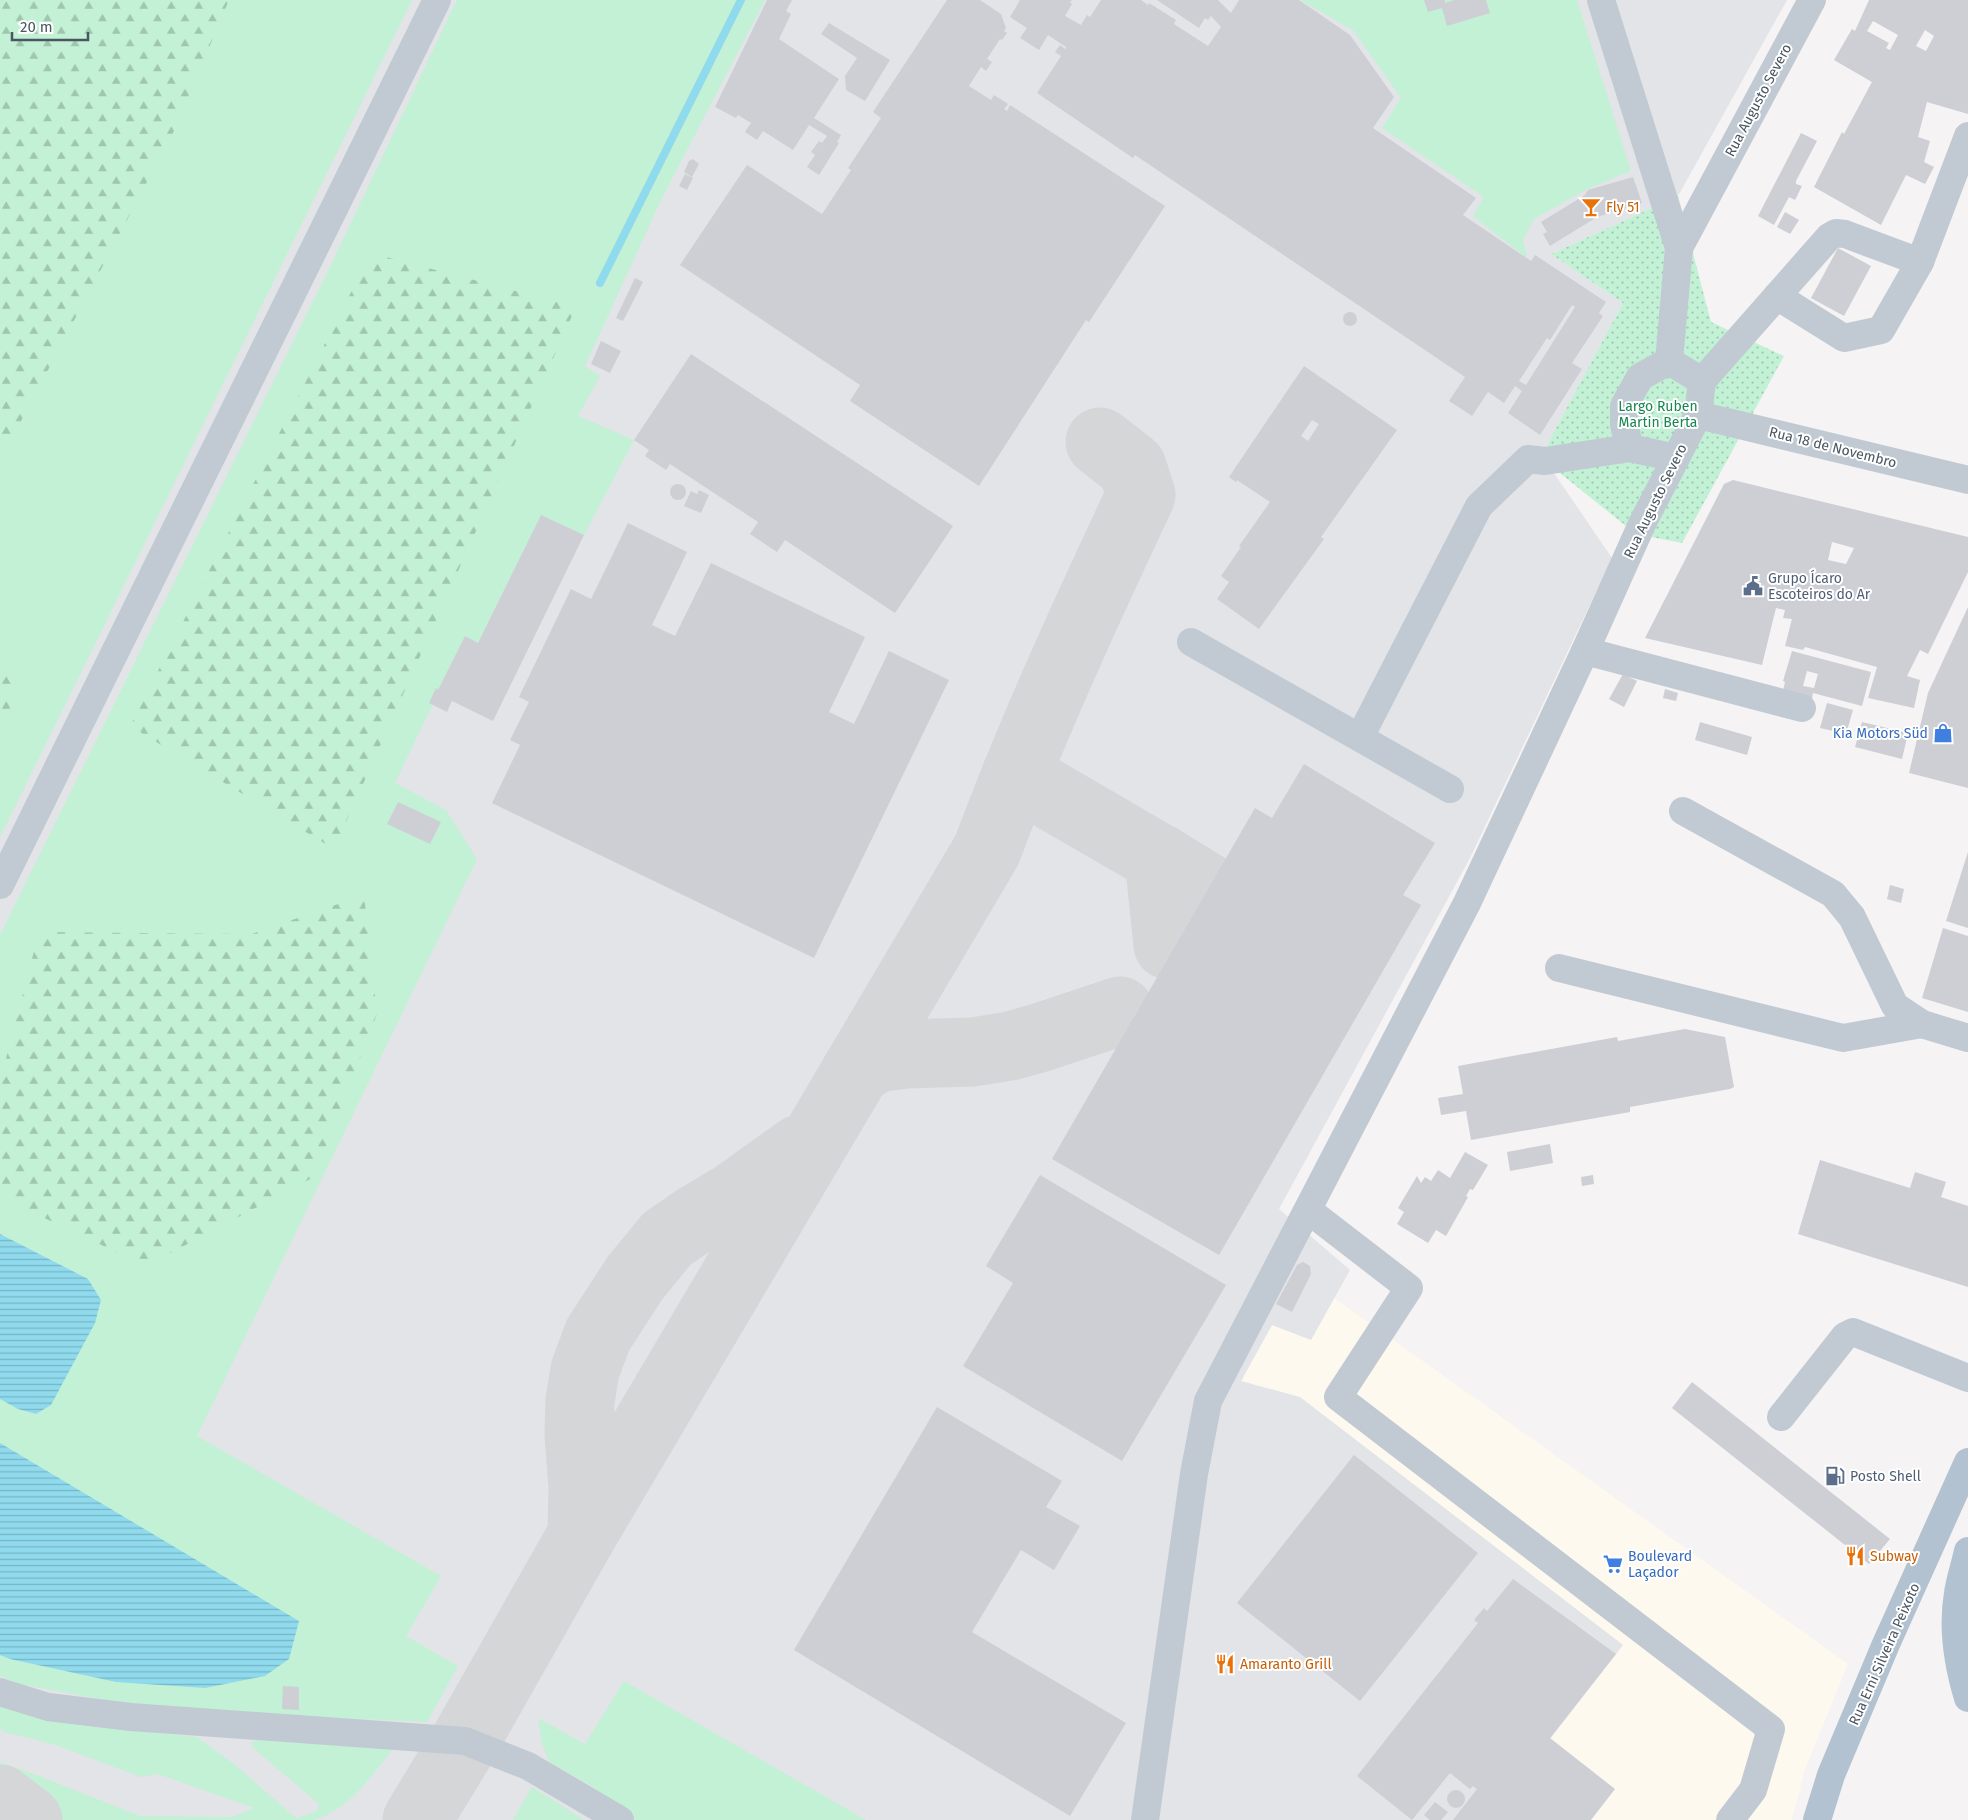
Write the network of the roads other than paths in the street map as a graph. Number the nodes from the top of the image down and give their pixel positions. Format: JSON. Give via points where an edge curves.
{"nodes":[{"id":1,"x":437,"y":0,"type":"edge"},
{"id":2,"x":1601,"y":0,"type":"edge"},
{"id":3,"x":1812,"y":0,"type":"edge"},
{"id":4,"x":1968,"y":136,"type":"edge"},
{"id":5,"x":1679,"y":248,"type":"junction"},
{"id":6,"x":1920,"y":262,"type":"junction"},
{"id":7,"x":1777,"y":296,"type":"junction"},
{"id":8,"x":1669,"y":361,"type":"junction"},
{"id":9,"x":1702,"y":380,"type":"junction"},
{"id":10,"x":1698,"y":415,"type":"junction"},
{"id":11,"x":1630,"y":448,"type":"junction"},
{"id":12,"x":1676,"y":458,"type":"junction"},
{"id":13,"x":1966,"y":473,"type":"edge"},
{"id":14,"x":1191,"y":642,"type":"dead end"},
{"id":15,"x":1585,"y":651,"type":"junction"},
{"id":16,"x":1802,"y":708,"type":"dead end"},
{"id":17,"x":1360,"y":737,"type":"junction"},
{"id":18,"x":1450,"y":789,"type":"dead end"},
{"id":19,"x":1683,"y":811,"type":"dead end"},
{"id":20,"x":0,"y":885,"type":"edge"},
{"id":21,"x":1559,"y":968,"type":"dead end"},
{"id":22,"x":1922,"y":1024,"type":"junction"},
{"id":23,"x":1968,"y":1038,"type":"edge"},
{"id":24,"x":1308,"y":1210,"type":"junction"},
{"id":25,"x":1968,"y":1378,"type":"edge"},
{"id":26,"x":1780,"y":1417,"type":"dead end"},
{"id":27,"x":1968,"y":1462,"type":"edge"},
{"id":28,"x":1968,"y":1552,"type":"edge"},
{"id":29,"x":0,"y":1692,"type":"edge"},
{"id":30,"x":1968,"y":1698,"type":"edge"},
{"id":31,"x":620,"y":1820,"type":"edge"},
{"id":32,"x":1145,"y":1820,"type":"edge"},
{"id":33,"x":1730,"y":1820,"type":"edge"},
{"id":34,"x":1817,"y":1820,"type":"edge"}],
"edges":[{"from":1,"to":20,"type":"street"},
{"from":2,"to":5,"type":"street"},
{"from":3,"to":5,"type":"street","name":"Rua Augusto Severo"},
{"from":4,"to":6,"type":"street"},
{"from":5,"to":8,"type":"street","name":"Rua Augusto Severo"},
{"from":6,"to":7,"type":"street","via":[[1845,234],[1836,234],[1829,237]]},
{"from":6,"to":7,"type":"street","via":[[1881,330],[1844,338]]},
{"from":7,"to":9,"type":"street"},
{"from":8,"to":9,"type":"street"},
{"from":8,"to":11,"type":"street","via":[[1640,377],[1624,406],[1624,425]]},
{"from":9,"to":10,"type":"street","name":"Rua Augusto Severo"},
{"from":10,"to":12,"type":"street","name":"Rua Augusto Severo"},
{"from":10,"to":13,"type":"street","name":"Rua 18 de Novembro"},
{"from":11,"to":12,"type":"street"},
{"from":11,"to":17,"type":"street","via":[[1545,460],[1528,459],[1479,506]]},
{"from":12,"to":15,"type":"street","name":"Rua Augusto Severo","via":[[1642,524]]},
{"from":14,"to":17,"type":"street"},
{"from":15,"to":16,"type":"street"},
{"from":15,"to":24,"type":"street","name":"Rua Augusto Severo","via":[[1467,903]]},
{"from":17,"to":18,"type":"street"},
{"from":19,"to":22,"type":"street","via":[[1834,894],[1852,917],[1895,1006]]},
{"from":21,"to":22,"type":"street","via":[[1843,1038]]},
{"from":22,"to":23,"type":"street"},
{"from":24,"to":32,"type":"street","name":"Rua Augusto Severo","via":[[1208,1401],[1194,1474]]},
{"from":24,"to":33,"type":"street","via":[[1410,1288],[1338,1397],[1771,1729],[1752,1790]]},
{"from":25,"to":26,"type":"street","via":[[1853,1332],[1844,1336]]},
{"from":27,"to":34,"type":"main road","name":"Rua Erni Silveira Peixoto","via":[[1886,1644],[1831,1775]]},
{"from":28,"to":30,"type":"main road","via":[[1958,1595],[1956,1645]]},
{"from":29,"to":31,"type":"street","via":[[48,1707],[131,1717],[465,1741],[528,1766]]}]}
